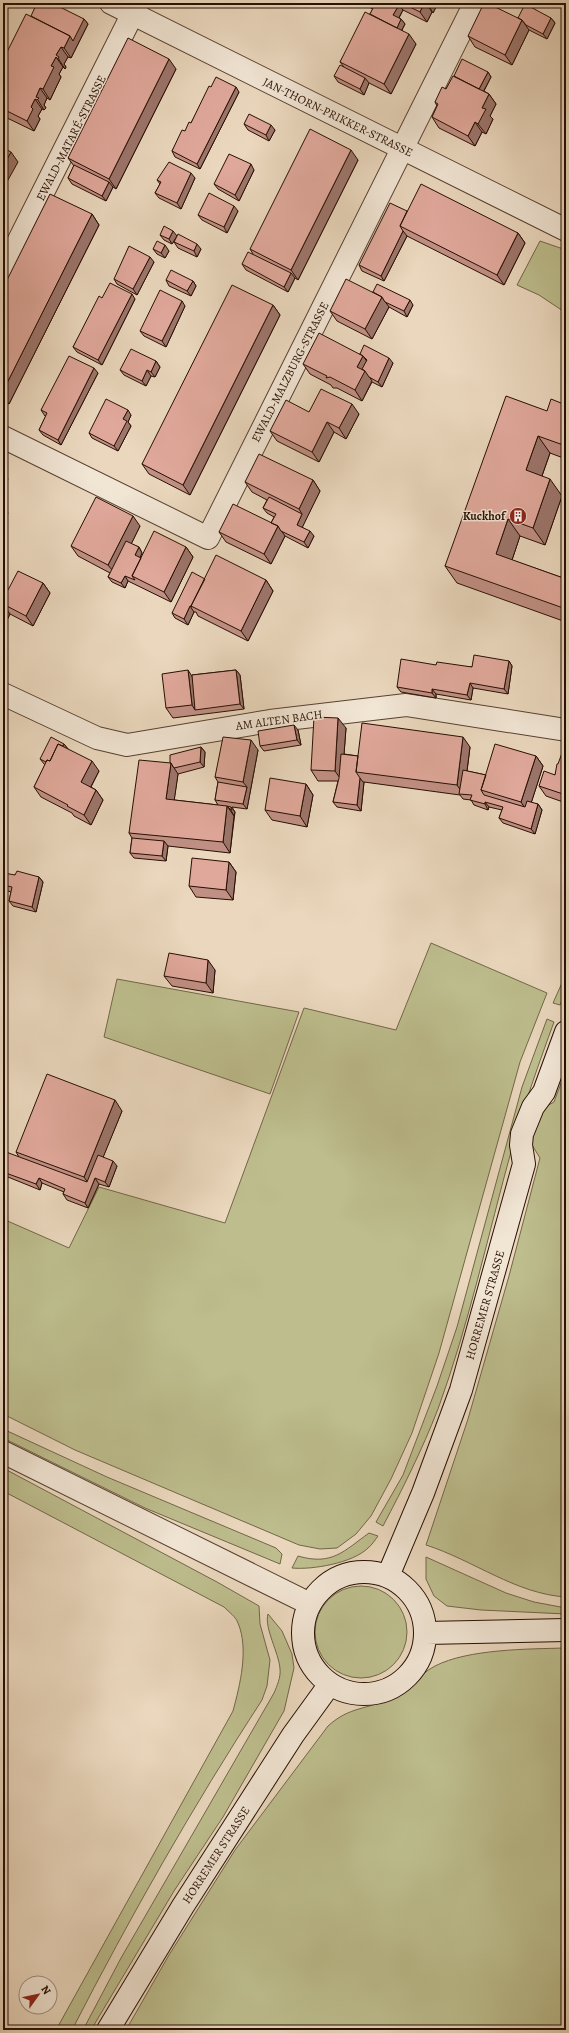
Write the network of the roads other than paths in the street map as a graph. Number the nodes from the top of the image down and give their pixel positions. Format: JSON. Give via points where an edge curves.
{"nodes":[{"id":1,"x":111,"y":3,"type":"edge"},
{"id":2,"x":475,"y":3,"type":"edge"},
{"id":3,"x":136,"y":9,"type":"edge"},
{"id":4,"x":402,"y":148,"type":"junction"},
{"id":5,"x":566,"y":230,"type":"edge"},
{"id":6,"x":3,"y":272,"type":"edge"},
{"id":7,"x":3,"y":437,"type":"edge"},
{"id":8,"x":3,"y":694,"type":"edge"},
{"id":9,"x":566,"y":730,"type":"edge"},
{"id":10,"x":566,"y":1032,"type":"edge"},
{"id":11,"x":3,"y":1452,"type":"edge"},
{"id":12,"x":388,"y":1576,"type":"junction"},
{"id":13,"x":310,"y":1604,"type":"junction"},
{"id":14,"x":566,"y":1630,"type":"edge"},
{"id":15,"x":426,"y":1633,"type":"junction"},
{"id":16,"x":330,"y":1684,"type":"junction"},
{"id":17,"x":108,"y":2030,"type":"edge"}],
"edges":[{"from":1,"to":3,"type":"street","name":"JAN-THORN-PRIKKER-STRASSE"},
{"from":2,"to":4,"type":"street","name":"EWALD-MALZBURG-STRASSE"},
{"from":3,"to":4,"type":"street","name":"JAN-THORN-PRIKKER-STRASSE"},
{"from":3,"to":6,"type":"street","name":"EWALD-MATARÉ-STRASSE"},
{"from":4,"to":5,"type":"street","name":"JAN-THORN-PRIKKER-STRASSE"},
{"from":4,"to":7,"type":"street","name":"EWALD-MALZBURG-STRASSE","via":[[208,538]]},
{"from":8,"to":9,"type":"street","name":"AM ALTEN BACH","via":[[97,738],[127,745],[270,721],[406,705]]},
{"from":10,"to":12,"type":"street","name":"HORREMER STRASSE","via":[[544,1092],[532,1107],[522,1134],[524,1164],[461,1390],[426,1486]]},
{"from":11,"to":13,"type":"street"},
{"from":12,"to":13,"type":"street","via":[[366,1571],[344,1575],[324,1586]]},
{"from":12,"to":15,"type":"street","via":[[399,1582],[416,1599],[425,1621]]},
{"from":13,"to":16,"type":"street","via":[[303,1626],[305,1648],[314,1668]]},
{"from":14,"to":15,"type":"street"},
{"from":15,"to":16,"type":"street","via":[[425,1646],[414,1670],[393,1687],[381,1692],[355,1694]]},
{"from":16,"to":17,"type":"street","name":"HORREMER STRASSE","via":[[183,1906]]}]}
